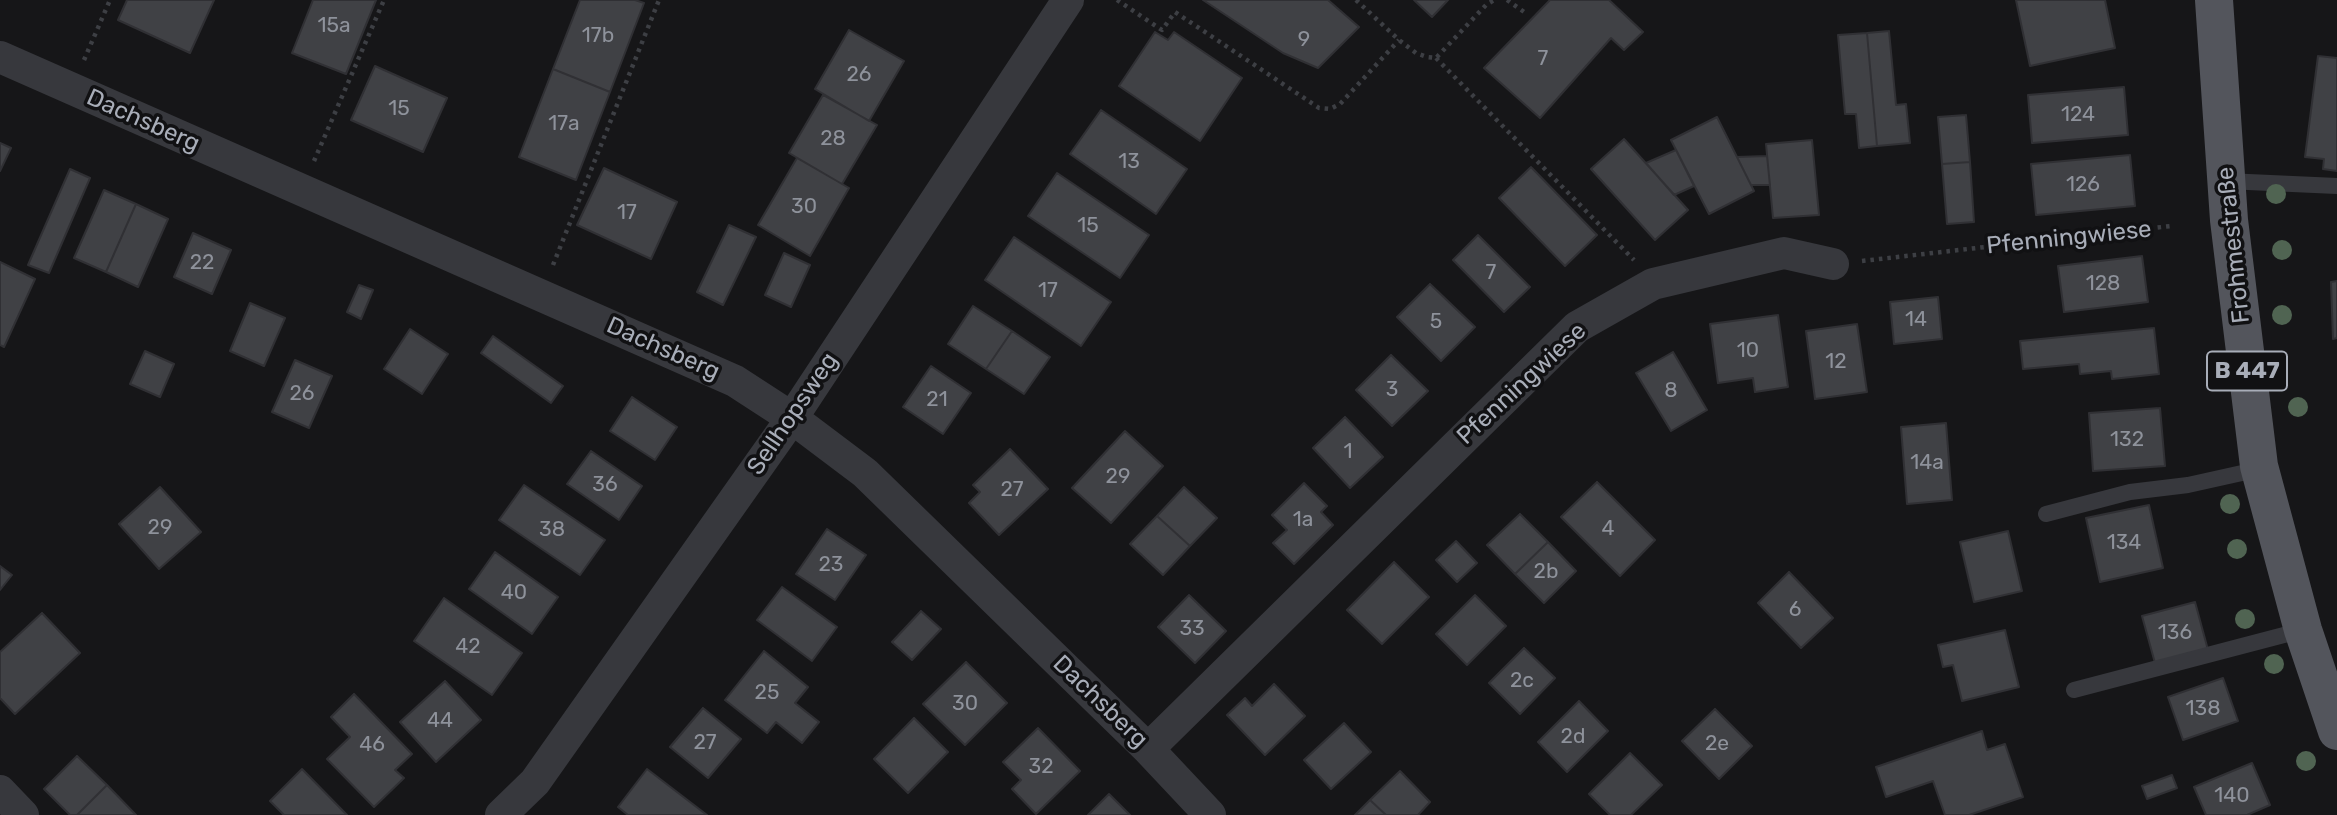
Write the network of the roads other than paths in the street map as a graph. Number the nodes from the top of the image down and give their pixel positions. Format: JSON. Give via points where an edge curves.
{"nodes":[{"id":1,"x":1068,"y":0,"type":"edge"},
{"id":2,"x":2214,"y":0,"type":"edge"},
{"id":3,"x":0,"y":57,"type":"edge"},
{"id":4,"x":2226,"y":181,"type":"junction"},
{"id":5,"x":2337,"y":186,"type":"edge"},
{"id":6,"x":1833,"y":264,"type":"road end"},
{"id":7,"x":792,"y":418,"type":"junction"},
{"id":8,"x":2259,"y":469,"type":"junction"},
{"id":9,"x":2046,"y":514,"type":"dead end"},
{"id":10,"x":2303,"y":630,"type":"junction"},
{"id":11,"x":2074,"y":690,"type":"dead end"},
{"id":12,"x":2337,"y":731,"type":"edge"},
{"id":13,"x":1148,"y":749,"type":"junction"},
{"id":14,"x":0,"y":792,"type":"edge"},
{"id":15,"x":23,"y":815,"type":"edge"},
{"id":16,"x":501,"y":815,"type":"edge"},
{"id":17,"x":1210,"y":815,"type":"edge"}],
"edges":[{"from":1,"to":7,"type":"street","name":"Sellhopsweg"},
{"from":2,"to":4,"type":"main road","name":"Frohmestraße","number":"B 447"},
{"from":3,"to":7,"type":"street","name":"Dachsberg","via":[[735,381]]},
{"from":4,"to":5,"type":"lane"},
{"from":4,"to":8,"type":"main road","name":"Frohmestraße","number":"B 447"},
{"from":6,"to":13,"type":"street","name":"Pfenningwiese","via":[[1784,253],[1653,284],[1577,327]]},
{"from":7,"to":13,"type":"street","name":"Dachsberg","via":[[865,473]]},
{"from":7,"to":16,"type":"street","name":"Sellhopsweg","via":[[535,782]]},
{"from":8,"to":9,"type":"lane","via":[[2130,492]]},
{"from":8,"to":10,"type":"main road","name":"Frohmestraße","number":"B 447"},
{"from":10,"to":11,"type":"lane"},
{"from":10,"to":12,"type":"main road","name":"Frohmestraße","number":"B 447"},
{"from":13,"to":17,"type":"street","name":"Dachsberg"},
{"from":14,"to":15,"type":"street"}]}
